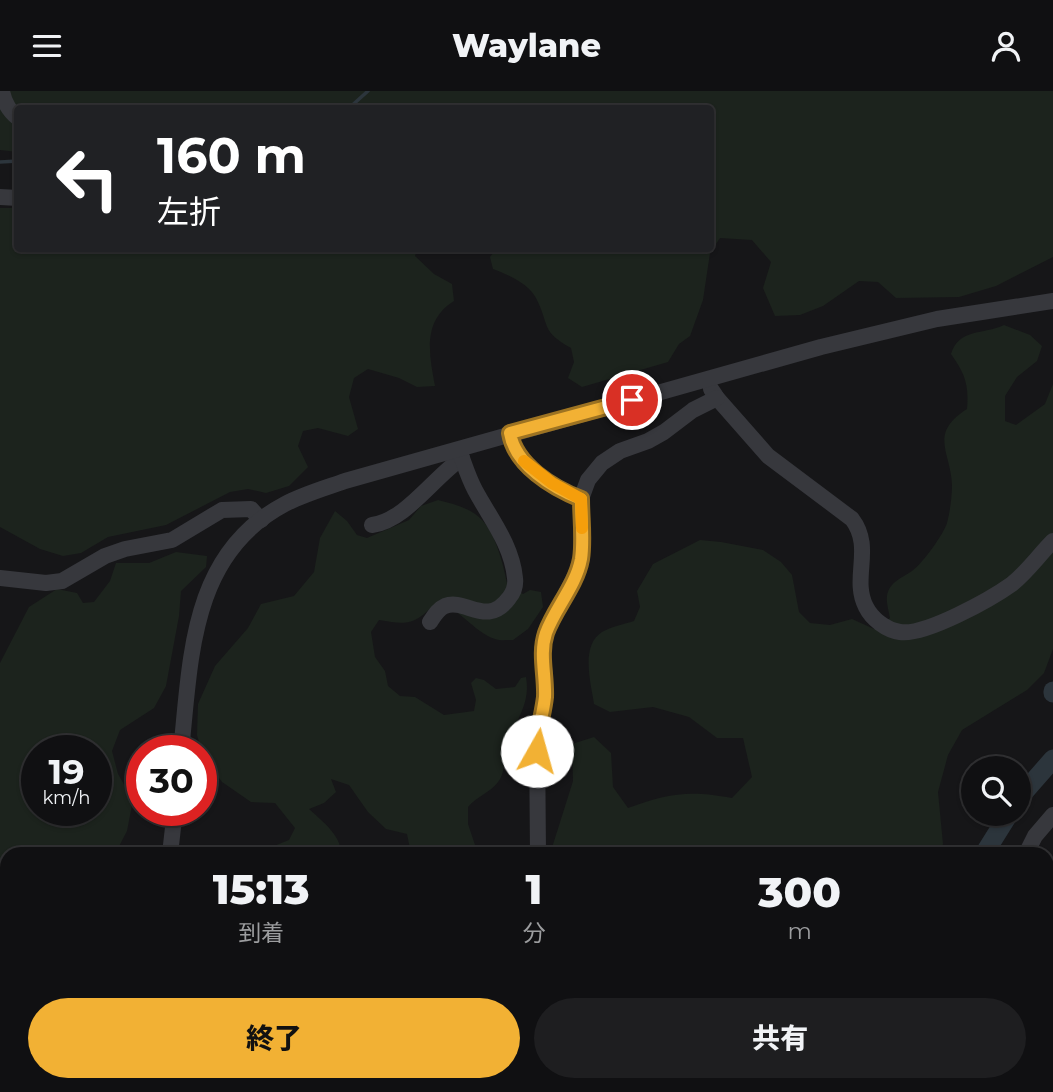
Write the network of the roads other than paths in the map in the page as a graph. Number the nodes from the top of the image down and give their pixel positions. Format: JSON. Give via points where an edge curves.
{"nodes":[{"id":1,"x":2,"y":91,"type":"edge"},
{"id":2,"x":14,"y":113,"type":"edge"},
{"id":3,"x":1053,"y":301,"type":"edge"},
{"id":4,"x":706,"y":380,"type":"junction"},
{"id":5,"x":717,"y":398,"type":"junction"},
{"id":6,"x":510,"y":433,"type":"junction"},
{"id":7,"x":460,"y":454,"type":"junction"},
{"id":8,"x":581,"y":499,"type":"junction"},
{"id":9,"x":261,"y":520,"type":"junction"},
{"id":10,"x":372,"y":525,"type":"dead end"},
{"id":11,"x":1053,"y":541,"type":"edge"},
{"id":12,"x":0,"y":578,"type":"edge"},
{"id":13,"x":430,"y":622,"type":"dead end"},
{"id":14,"x":183,"y":735,"type":"edge"},
{"id":15,"x":1053,"y":815,"type":"edge"},
{"id":16,"x":173,"y":826,"type":"edge"},
{"id":17,"x":171,"y":847,"type":"edge"},
{"id":18,"x":538,"y":847,"type":"edge"},
{"id":19,"x":1030,"y":847,"type":"edge"}],
"edges":[{"from":1,"to":2,"type":"street"},
{"from":3,"to":4,"type":"street","via":[[937,319]]},
{"from":4,"to":5,"type":"street"},
{"from":4,"to":6,"type":"street"},
{"from":5,"to":8,"type":"street","via":[[664,432],[602,463],[588,480]]},
{"from":5,"to":11,"type":"street","via":[[768,456],[852,519],[864,546],[862,594],[866,607],[888,628],[918,631],[983,603],[1013,583]]},
{"from":6,"to":7,"type":"street"},
{"from":6,"to":8,"type":"street","via":[[513,447],[528,466]]},
{"from":7,"to":9,"type":"street","via":[[307,494]]},
{"from":7,"to":10,"type":"street","via":[[396,517]]},
{"from":7,"to":13,"type":"street","via":[[474,488],[495,519],[515,578],[514,592],[496,610],[445,606]]},
{"from":8,"to":18,"type":"street","via":[[581,559],[542,650],[545,687],[537,734]]},
{"from":9,"to":12,"type":"street","via":[[250,509],[222,510],[172,540],[105,556],[62,581]]},
{"from":9,"to":14,"type":"street","via":[[223,561],[202,604]]},
{"from":15,"to":19,"type":"street"},
{"from":16,"to":17,"type":"street"}]}
